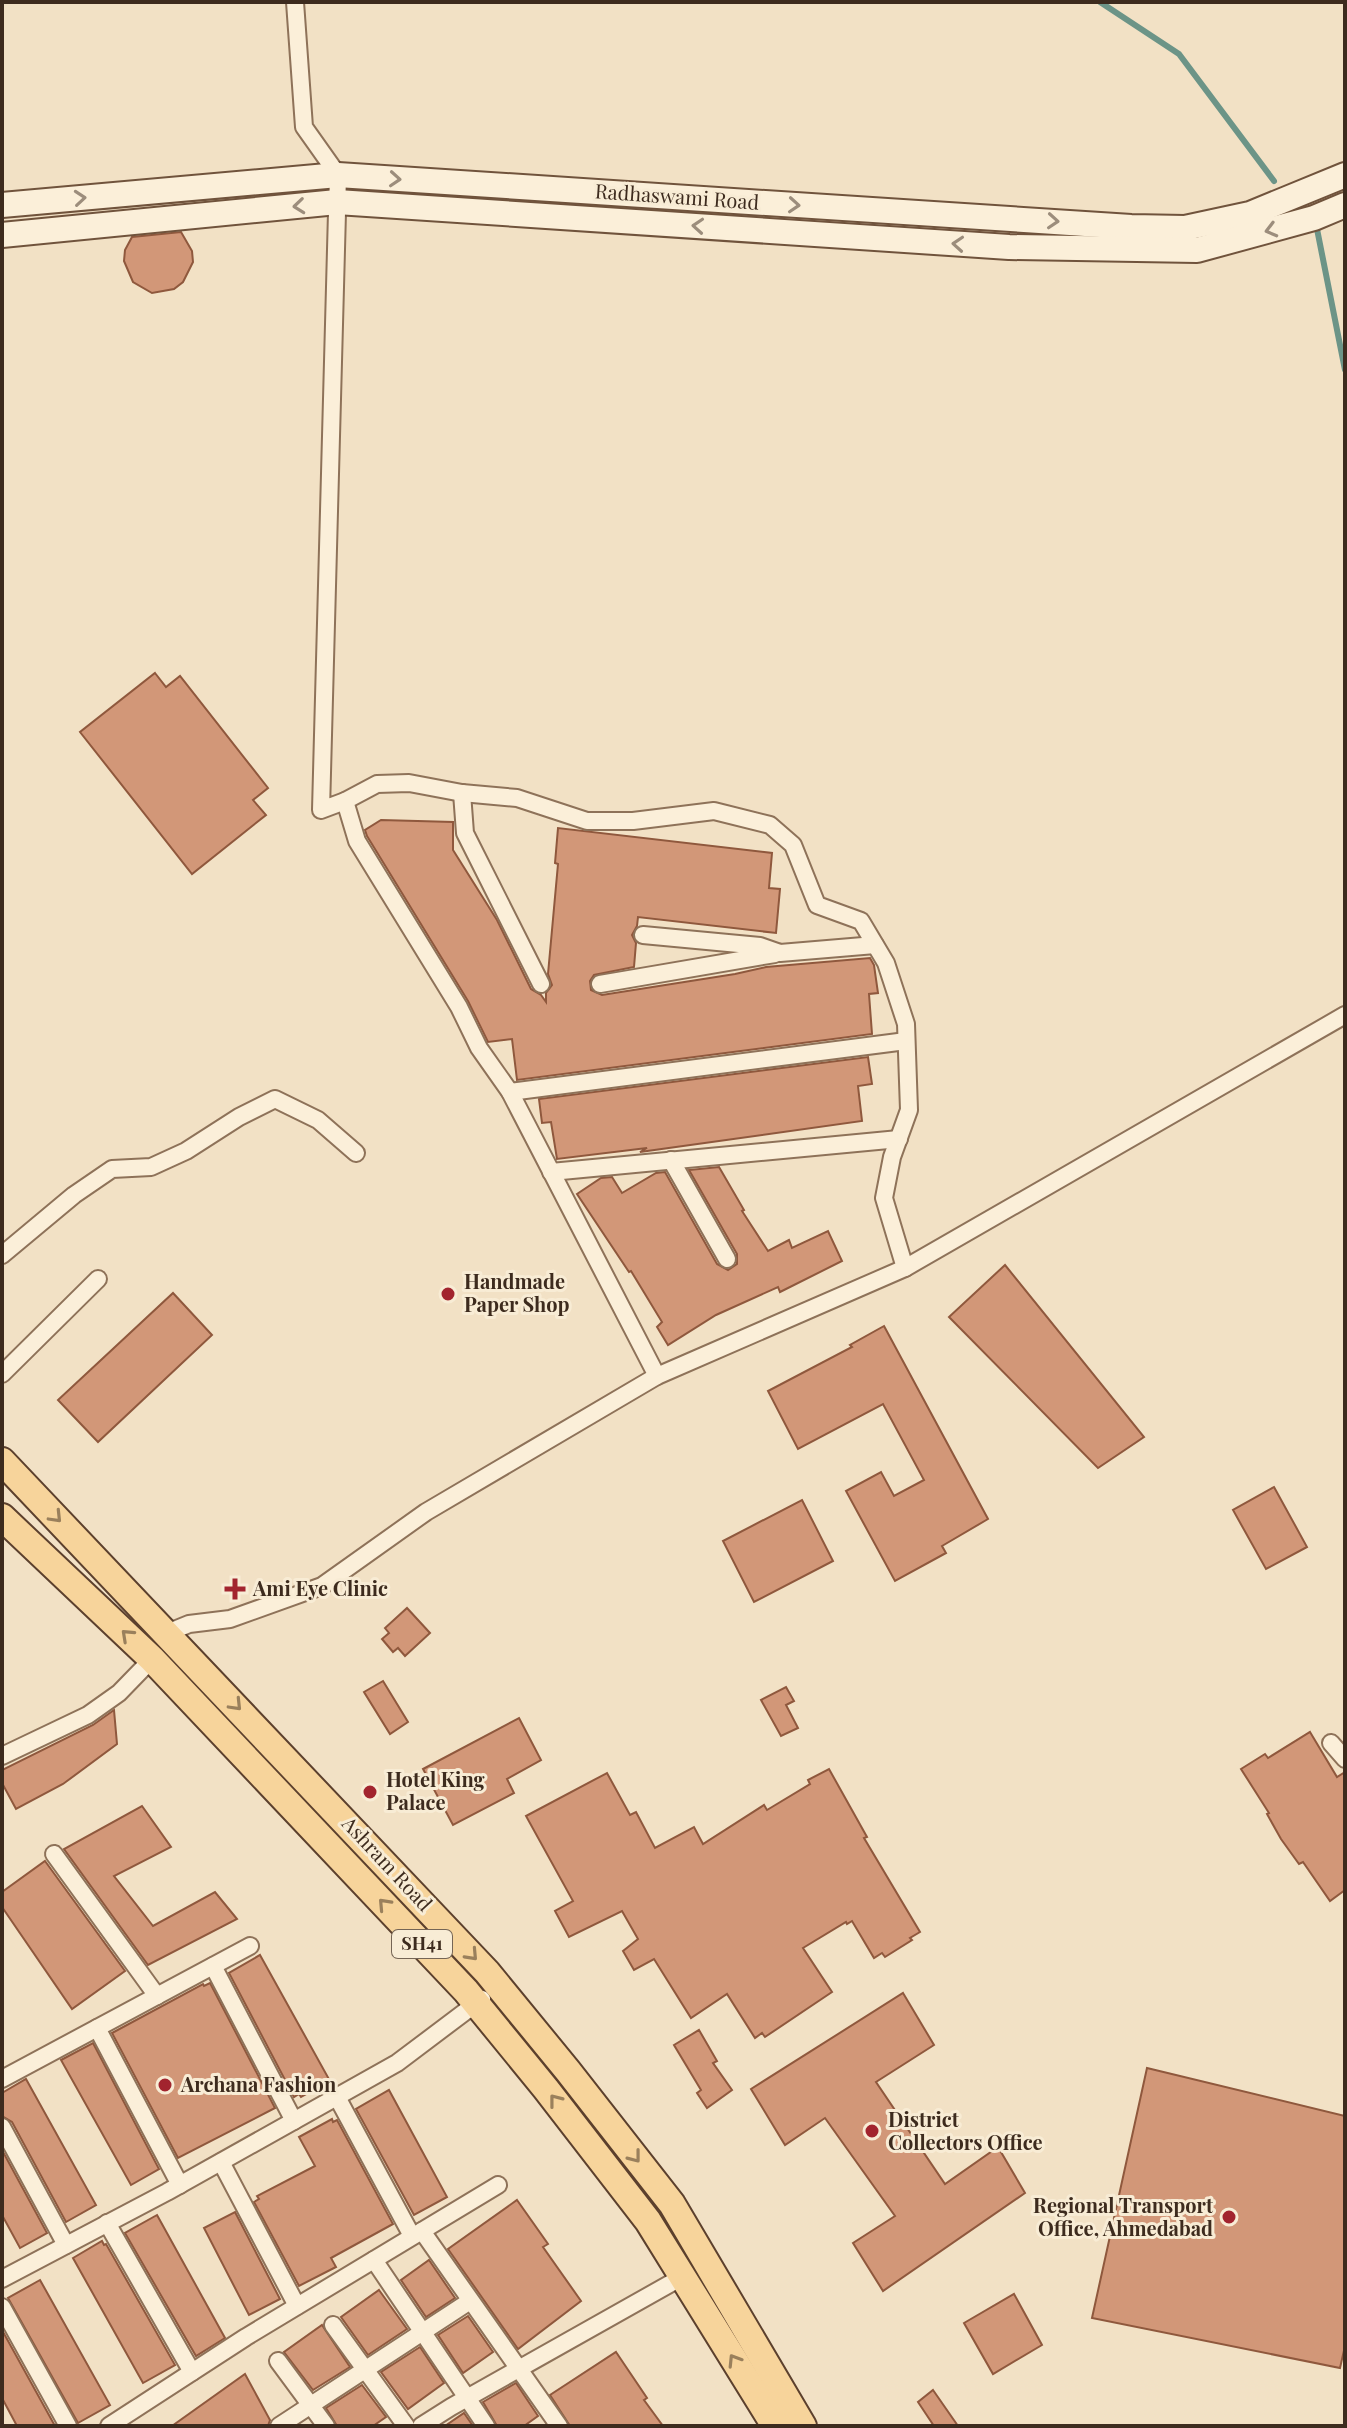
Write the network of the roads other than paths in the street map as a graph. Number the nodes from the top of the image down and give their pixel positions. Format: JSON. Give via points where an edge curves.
{"nodes":[{"id":1,"x":295,"y":2,"type":"edge"},
{"id":2,"x":338,"y":175,"type":"junction"},
{"id":3,"x":1345,"y":175,"type":"edge"},
{"id":4,"x":1303,"y":193,"type":"junction"},
{"id":5,"x":337,"y":202,"type":"junction"},
{"id":6,"x":2,"y":205,"type":"edge"},
{"id":7,"x":1345,"y":205,"type":"edge"},
{"id":8,"x":1314,"y":218,"type":"junction"},
{"id":9,"x":2,"y":235,"type":"edge"},
{"id":10,"x":462,"y":793,"type":"junction"},
{"id":11,"x":345,"y":801,"type":"junction"},
{"id":12,"x":643,"y":935,"type":"dead end"},
{"id":13,"x":875,"y":945,"type":"junction"},
{"id":14,"x":780,"y":953,"type":"junction"},
{"id":15,"x":541,"y":984,"type":"dead end"},
{"id":16,"x":600,"y":984,"type":"dead end"},
{"id":17,"x":1345,"y":1015,"type":"edge"},
{"id":18,"x":906,"y":1041,"type":"junction"},
{"id":19,"x":510,"y":1092,"type":"junction"},
{"id":20,"x":899,"y":1139,"type":"junction"},
{"id":21,"x":356,"y":1153,"type":"dead end"},
{"id":22,"x":671,"y":1160,"type":"junction"},
{"id":23,"x":551,"y":1172,"type":"junction"},
{"id":24,"x":2,"y":1255,"type":"edge"},
{"id":25,"x":727,"y":1259,"type":"dead end"},
{"id":26,"x":905,"y":1268,"type":"junction"},
{"id":27,"x":98,"y":1279,"type":"dead end"},
{"id":28,"x":2,"y":1374,"type":"edge"},
{"id":29,"x":657,"y":1376,"type":"junction"},
{"id":30,"x":2,"y":1461,"type":"edge"},
{"id":31,"x":2,"y":1517,"type":"edge"},
{"id":32,"x":167,"y":1633,"type":"junction"},
{"id":33,"x":152,"y":1659,"type":"junction"},
{"id":34,"x":1331,"y":1743,"type":"dead end"},
{"id":35,"x":2,"y":1756,"type":"edge"},
{"id":36,"x":1345,"y":1759,"type":"edge"},
{"id":37,"x":54,"y":1854,"type":"dead end"},
{"id":38,"x":250,"y":1946,"type":"dead end"},
{"id":39,"x":213,"y":1966,"type":"junction"},
{"id":40,"x":498,"y":1986,"type":"junction"},
{"id":41,"x":157,"y":1996,"type":"junction"},
{"id":42,"x":476,"y":2004,"type":"junction"},
{"id":43,"x":97,"y":2028,"type":"junction"},
{"id":44,"x":2,"y":2079,"type":"edge"},
{"id":45,"x":337,"y":2097,"type":"junction"},
{"id":46,"x":294,"y":2121,"type":"junction"},
{"id":47,"x":2,"y":2127,"type":"edge"},
{"id":48,"x":221,"y":2162,"type":"junction"},
{"id":49,"x":180,"y":2185,"type":"junction"},
{"id":50,"x":498,"y":2185,"type":"dead end"},
{"id":51,"x":107,"y":2223,"type":"junction"},
{"id":52,"x":417,"y":2234,"type":"junction"},
{"id":53,"x":66,"y":2245,"type":"junction"},
{"id":54,"x":374,"y":2260,"type":"junction"},
{"id":55,"x":682,"y":2277,"type":"junction"},
{"id":56,"x":2,"y":2279,"type":"edge"},
{"id":57,"x":470,"y":2301,"type":"junction"},
{"id":58,"x":297,"y":2306,"type":"junction"},
{"id":59,"x":2,"y":2307,"type":"edge"},
{"id":60,"x":333,"y":2325,"type":"dead end"},
{"id":61,"x":422,"y":2333,"type":"junction"},
{"id":62,"x":278,"y":2361,"type":"dead end"},
{"id":63,"x":520,"y":2368,"type":"junction"},
{"id":64,"x":366,"y":2370,"type":"junction"},
{"id":65,"x":192,"y":2372,"type":"junction"},
{"id":66,"x":466,"y":2398,"type":"junction"},
{"id":67,"x":311,"y":2405,"type":"junction"},
{"id":68,"x":68,"y":2426,"type":"edge"},
{"id":69,"x":109,"y":2426,"type":"edge"},
{"id":70,"x":279,"y":2426,"type":"edge"},
{"id":71,"x":326,"y":2426,"type":"edge"},
{"id":72,"x":406,"y":2426,"type":"edge"},
{"id":73,"x":421,"y":2426,"type":"edge"},
{"id":74,"x":486,"y":2426,"type":"edge"},
{"id":75,"x":559,"y":2426,"type":"edge"},
{"id":76,"x":775,"y":2426,"type":"edge"},
{"id":77,"x":803,"y":2426,"type":"edge"}],
"edges":[{"from":1,"to":2,"type":"street","via":[[304,127]]},
{"from":2,"to":4,"type":"street","name":"Radhaswami Road","one_way":true,"via":[[1185,228],[1250,214]]},
{"from":2,"to":5,"type":"street"},
{"from":6,"to":2,"type":"street","name":"Radhaswami Road","one_way":true},
{"from":3,"to":4,"type":"street","name":"Radhaswami Road"},
{"from":4,"to":8,"type":"street"},
{"from":8,"to":5,"type":"street","name":"Radhaswami Road","one_way":true,"via":[[1197,250],[1009,247]]},
{"from":5,"to":9,"type":"street","name":"Radhaswami Road","one_way":true},
{"from":5,"to":11,"type":"street","via":[[321,810]]},
{"from":7,"to":8,"type":"street","name":"Radhaswami Road"},
{"from":10,"to":11,"type":"street","via":[[409,783],[377,784]]},
{"from":10,"to":13,"type":"street","via":[[517,798],[587,821],[714,811],[770,825],[793,845],[817,905],[861,921]]},
{"from":10,"to":15,"type":"street","via":[[465,833]]},
{"from":11,"to":19,"type":"street","via":[[357,841]]},
{"from":12,"to":14,"type":"street","via":[[760,946]]},
{"from":13,"to":14,"type":"street"},
{"from":13,"to":18,"type":"street","via":[[902,1011]]},
{"from":14,"to":16,"type":"street"},
{"from":17,"to":26,"type":"street"},
{"from":18,"to":19,"type":"street"},
{"from":18,"to":20,"type":"street","via":[[909,1110]]},
{"from":19,"to":23,"type":"street"},
{"from":20,"to":22,"type":"street"},
{"from":20,"to":26,"type":"street","via":[[884,1198]]},
{"from":21,"to":24,"type":"street","via":[[318,1120],[275,1099],[151,1167],[112,1169]]},
{"from":22,"to":23,"type":"street"},
{"from":22,"to":25,"type":"street"},
{"from":23,"to":29,"type":"street"},
{"from":26,"to":29,"type":"street"},
{"from":27,"to":28,"type":"street"},
{"from":29,"to":32,"type":"street","via":[[426,1512],[322,1586],[230,1619],[189,1624]]},
{"from":30,"to":32,"type":"main road","name":"Ashram Road","one_way":true},
{"from":33,"to":31,"type":"main road","name":"Ashram Road","number":"SH41","one_way":true},
{"from":32,"to":40,"type":"main road","name":"Ashram Road","one_way":true},
{"from":33,"to":35,"type":"street","via":[[88,1715]]},
{"from":42,"to":33,"type":"main road","name":"Ashram Road","number":"SH41","one_way":true},
{"from":34,"to":36,"type":"street"},
{"from":37,"to":41,"type":"street"},
{"from":38,"to":39,"type":"street"},
{"from":39,"to":41,"type":"street"},
{"from":39,"to":46,"type":"street"},
{"from":40,"to":42,"type":"street"},
{"from":40,"to":77,"type":"main road","name":"Ashram Road","one_way":true,"via":[[672,2204]]},
{"from":41,"to":43,"type":"street"},
{"from":42,"to":45,"type":"street","via":[[397,2063]]},
{"from":55,"to":42,"type":"main road","name":"Ashram Road","number":"SH41","one_way":true,"via":[[648,2221]]},
{"from":43,"to":44,"type":"street"},
{"from":43,"to":49,"type":"street"},
{"from":45,"to":46,"type":"street"},
{"from":45,"to":52,"type":"street"},
{"from":46,"to":48,"type":"street"},
{"from":47,"to":53,"type":"street"},
{"from":48,"to":49,"type":"street"},
{"from":48,"to":58,"type":"street"},
{"from":49,"to":51,"type":"street"},
{"from":50,"to":52,"type":"street"},
{"from":51,"to":53,"type":"street"},
{"from":51,"to":65,"type":"street"},
{"from":52,"to":54,"type":"street"},
{"from":52,"to":57,"type":"street"},
{"from":53,"to":56,"type":"street"},
{"from":54,"to":58,"type":"street"},
{"from":54,"to":61,"type":"street"},
{"from":55,"to":63,"type":"street"},
{"from":76,"to":55,"type":"main road","name":"Ashram Road","number":"SH41","one_way":true},
{"from":57,"to":61,"type":"street"},
{"from":57,"to":63,"type":"street"},
{"from":58,"to":65,"type":"street"},
{"from":59,"to":68,"type":"street"},
{"from":60,"to":64,"type":"street"},
{"from":61,"to":64,"type":"street"},
{"from":61,"to":66,"type":"street"},
{"from":62,"to":67,"type":"street"},
{"from":63,"to":66,"type":"street"},
{"from":63,"to":75,"type":"street"},
{"from":64,"to":67,"type":"street"},
{"from":64,"to":72,"type":"street"},
{"from":65,"to":69,"type":"street"},
{"from":66,"to":73,"type":"street"},
{"from":66,"to":74,"type":"street"},
{"from":67,"to":70,"type":"street"},
{"from":67,"to":71,"type":"street"}]}
